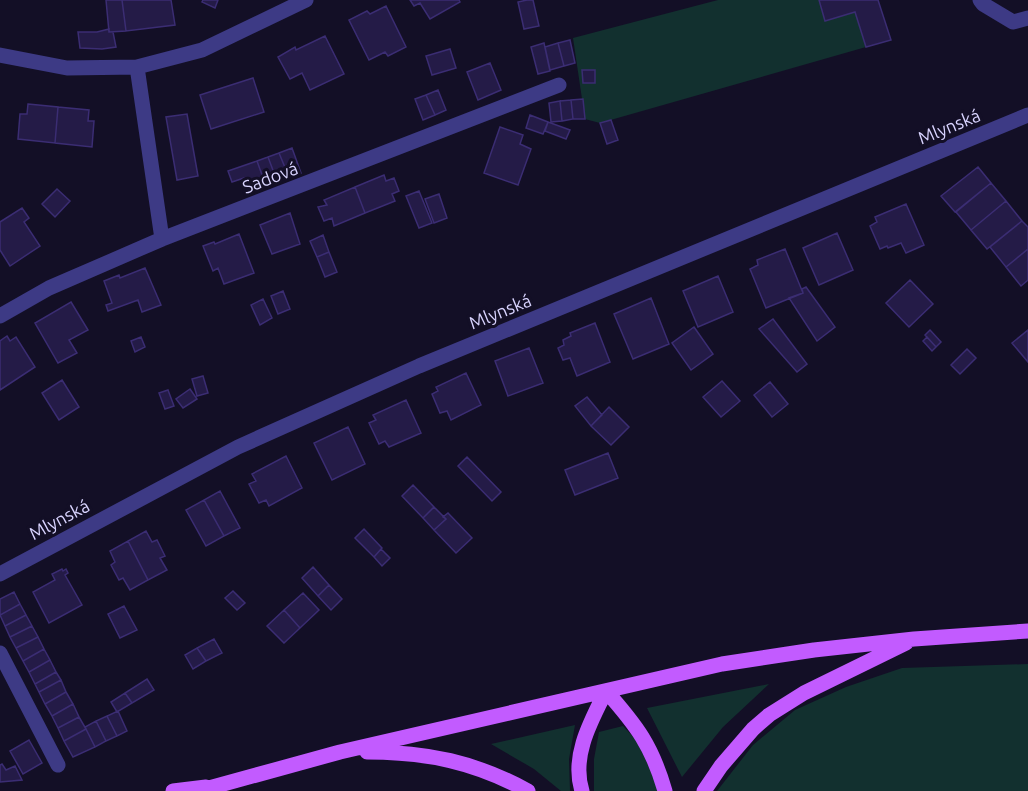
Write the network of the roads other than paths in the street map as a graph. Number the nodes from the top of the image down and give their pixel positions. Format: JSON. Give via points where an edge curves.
{"nodes":[{"id":1,"x":306,"y":0,"type":"edge"},
{"id":2,"x":980,"y":0,"type":"edge"},
{"id":3,"x":1028,"y":18,"type":"edge"},
{"id":4,"x":0,"y":56,"type":"edge"},
{"id":5,"x":137,"y":68,"type":"junction"},
{"id":6,"x":559,"y":85,"type":"dead end"},
{"id":7,"x":1028,"y":115,"type":"edge"},
{"id":8,"x":162,"y":239,"type":"junction"},
{"id":9,"x":0,"y":316,"type":"edge"},
{"id":10,"x":0,"y":574,"type":"edge"},
{"id":11,"x":1028,"y":631,"type":"edge"},
{"id":12,"x":914,"y":639,"type":"junction"},
{"id":13,"x":0,"y":653,"type":"edge"},
{"id":14,"x":606,"y":691,"type":"junction"},
{"id":15,"x":340,"y":752,"type":"junction"},
{"id":16,"x":58,"y":765,"type":"dead end"},
{"id":17,"x":215,"y":786,"type":"junction"},
{"id":18,"x":173,"y":791,"type":"edge"},
{"id":19,"x":198,"y":791,"type":"edge"},
{"id":20,"x":528,"y":791,"type":"edge"},
{"id":21,"x":582,"y":791,"type":"edge"},
{"id":22,"x":666,"y":791,"type":"edge"},
{"id":23,"x":704,"y":791,"type":"edge"}],
"edges":[{"from":1,"to":5,"type":"street","via":[[202,50]]},
{"from":2,"to":3,"type":"street","via":[[1013,22]]},
{"from":4,"to":5,"type":"street","via":[[67,68]]},
{"from":5,"to":8,"type":"street"},
{"from":6,"to":8,"type":"street","name":"Sadová"},
{"from":7,"to":10,"type":"street","name":"Mlynská","via":[[397,375],[238,447]]},
{"from":8,"to":9,"type":"street","name":"Sadová","via":[[49,288]]},
{"from":11,"to":12,"type":"main road"},
{"from":12,"to":14,"type":"main road","via":[[769,656]]},
{"from":12,"to":23,"type":"main road","via":[[804,693],[769,715],[720,766]]},
{"from":13,"to":16,"type":"street"},
{"from":14,"to":15,"type":"main road"},
{"from":14,"to":21,"type":"main road","via":[[582,746]]},
{"from":14,"to":22,"type":"main road","via":[[646,740]]},
{"from":15,"to":17,"type":"main road"},
{"from":15,"to":20,"type":"main road","via":[[406,752],[464,763]]},
{"from":17,"to":18,"type":"main road"},
{"from":17,"to":19,"type":"main road"}]}
